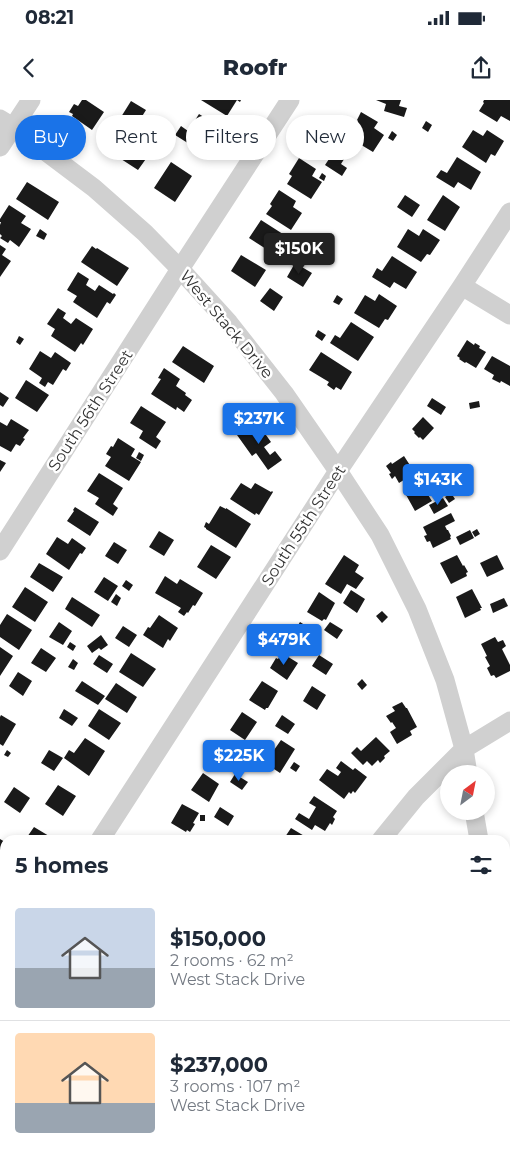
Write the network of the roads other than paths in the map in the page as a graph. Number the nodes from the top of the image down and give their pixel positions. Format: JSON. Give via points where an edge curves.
{"nodes":[{"id":1,"x":31,"y":100,"type":"edge"},
{"id":2,"x":290,"y":100,"type":"edge"},
{"id":3,"x":6,"y":123,"type":"edge"},
{"id":4,"x":0,"y":147,"type":"edge"},
{"id":5,"x":510,"y":212,"type":"edge"},
{"id":6,"x":180,"y":269,"type":"junction"},
{"id":7,"x":462,"y":286,"type":"junction"},
{"id":8,"x":510,"y":315,"type":"edge"},
{"id":9,"x":338,"y":471,"type":"junction"},
{"id":10,"x":0,"y":551,"type":"edge"},
{"id":11,"x":510,"y":721,"type":"edge"},
{"id":12,"x":464,"y":749,"type":"junction"},
{"id":13,"x":467,"y":765,"type":"edge"},
{"id":14,"x":476,"y":820,"type":"edge"},
{"id":15,"x":103,"y":835,"type":"edge"},
{"id":16,"x":385,"y":835,"type":"edge"},
{"id":17,"x":478,"y":835,"type":"edge"}],
"edges":[{"from":1,"to":3,"type":"street"},
{"from":2,"to":6,"type":"street","name":"South 56th Street"},
{"from":3,"to":4,"type":"street"},
{"from":3,"to":6,"type":"street","name":"West Stack Drive","via":[[94,188]]},
{"from":5,"to":7,"type":"street","name":"South 55th Street"},
{"from":6,"to":9,"type":"street","name":"West Stack Drive","via":[[284,393]]},
{"from":6,"to":10,"type":"street","name":"South 56th Street"},
{"from":7,"to":8,"type":"street"},
{"from":7,"to":9,"type":"street","name":"South 55th Street"},
{"from":9,"to":12,"type":"street","name":"West Stack Drive","via":[[380,534],[418,609],[445,680]]},
{"from":9,"to":15,"type":"street","name":"South 55th Street"},
{"from":11,"to":12,"type":"street"},
{"from":12,"to":13,"type":"street","name":"West Stack Drive"},
{"from":12,"to":16,"type":"street","via":[[416,797]]},
{"from":14,"to":17,"type":"street"}]}
